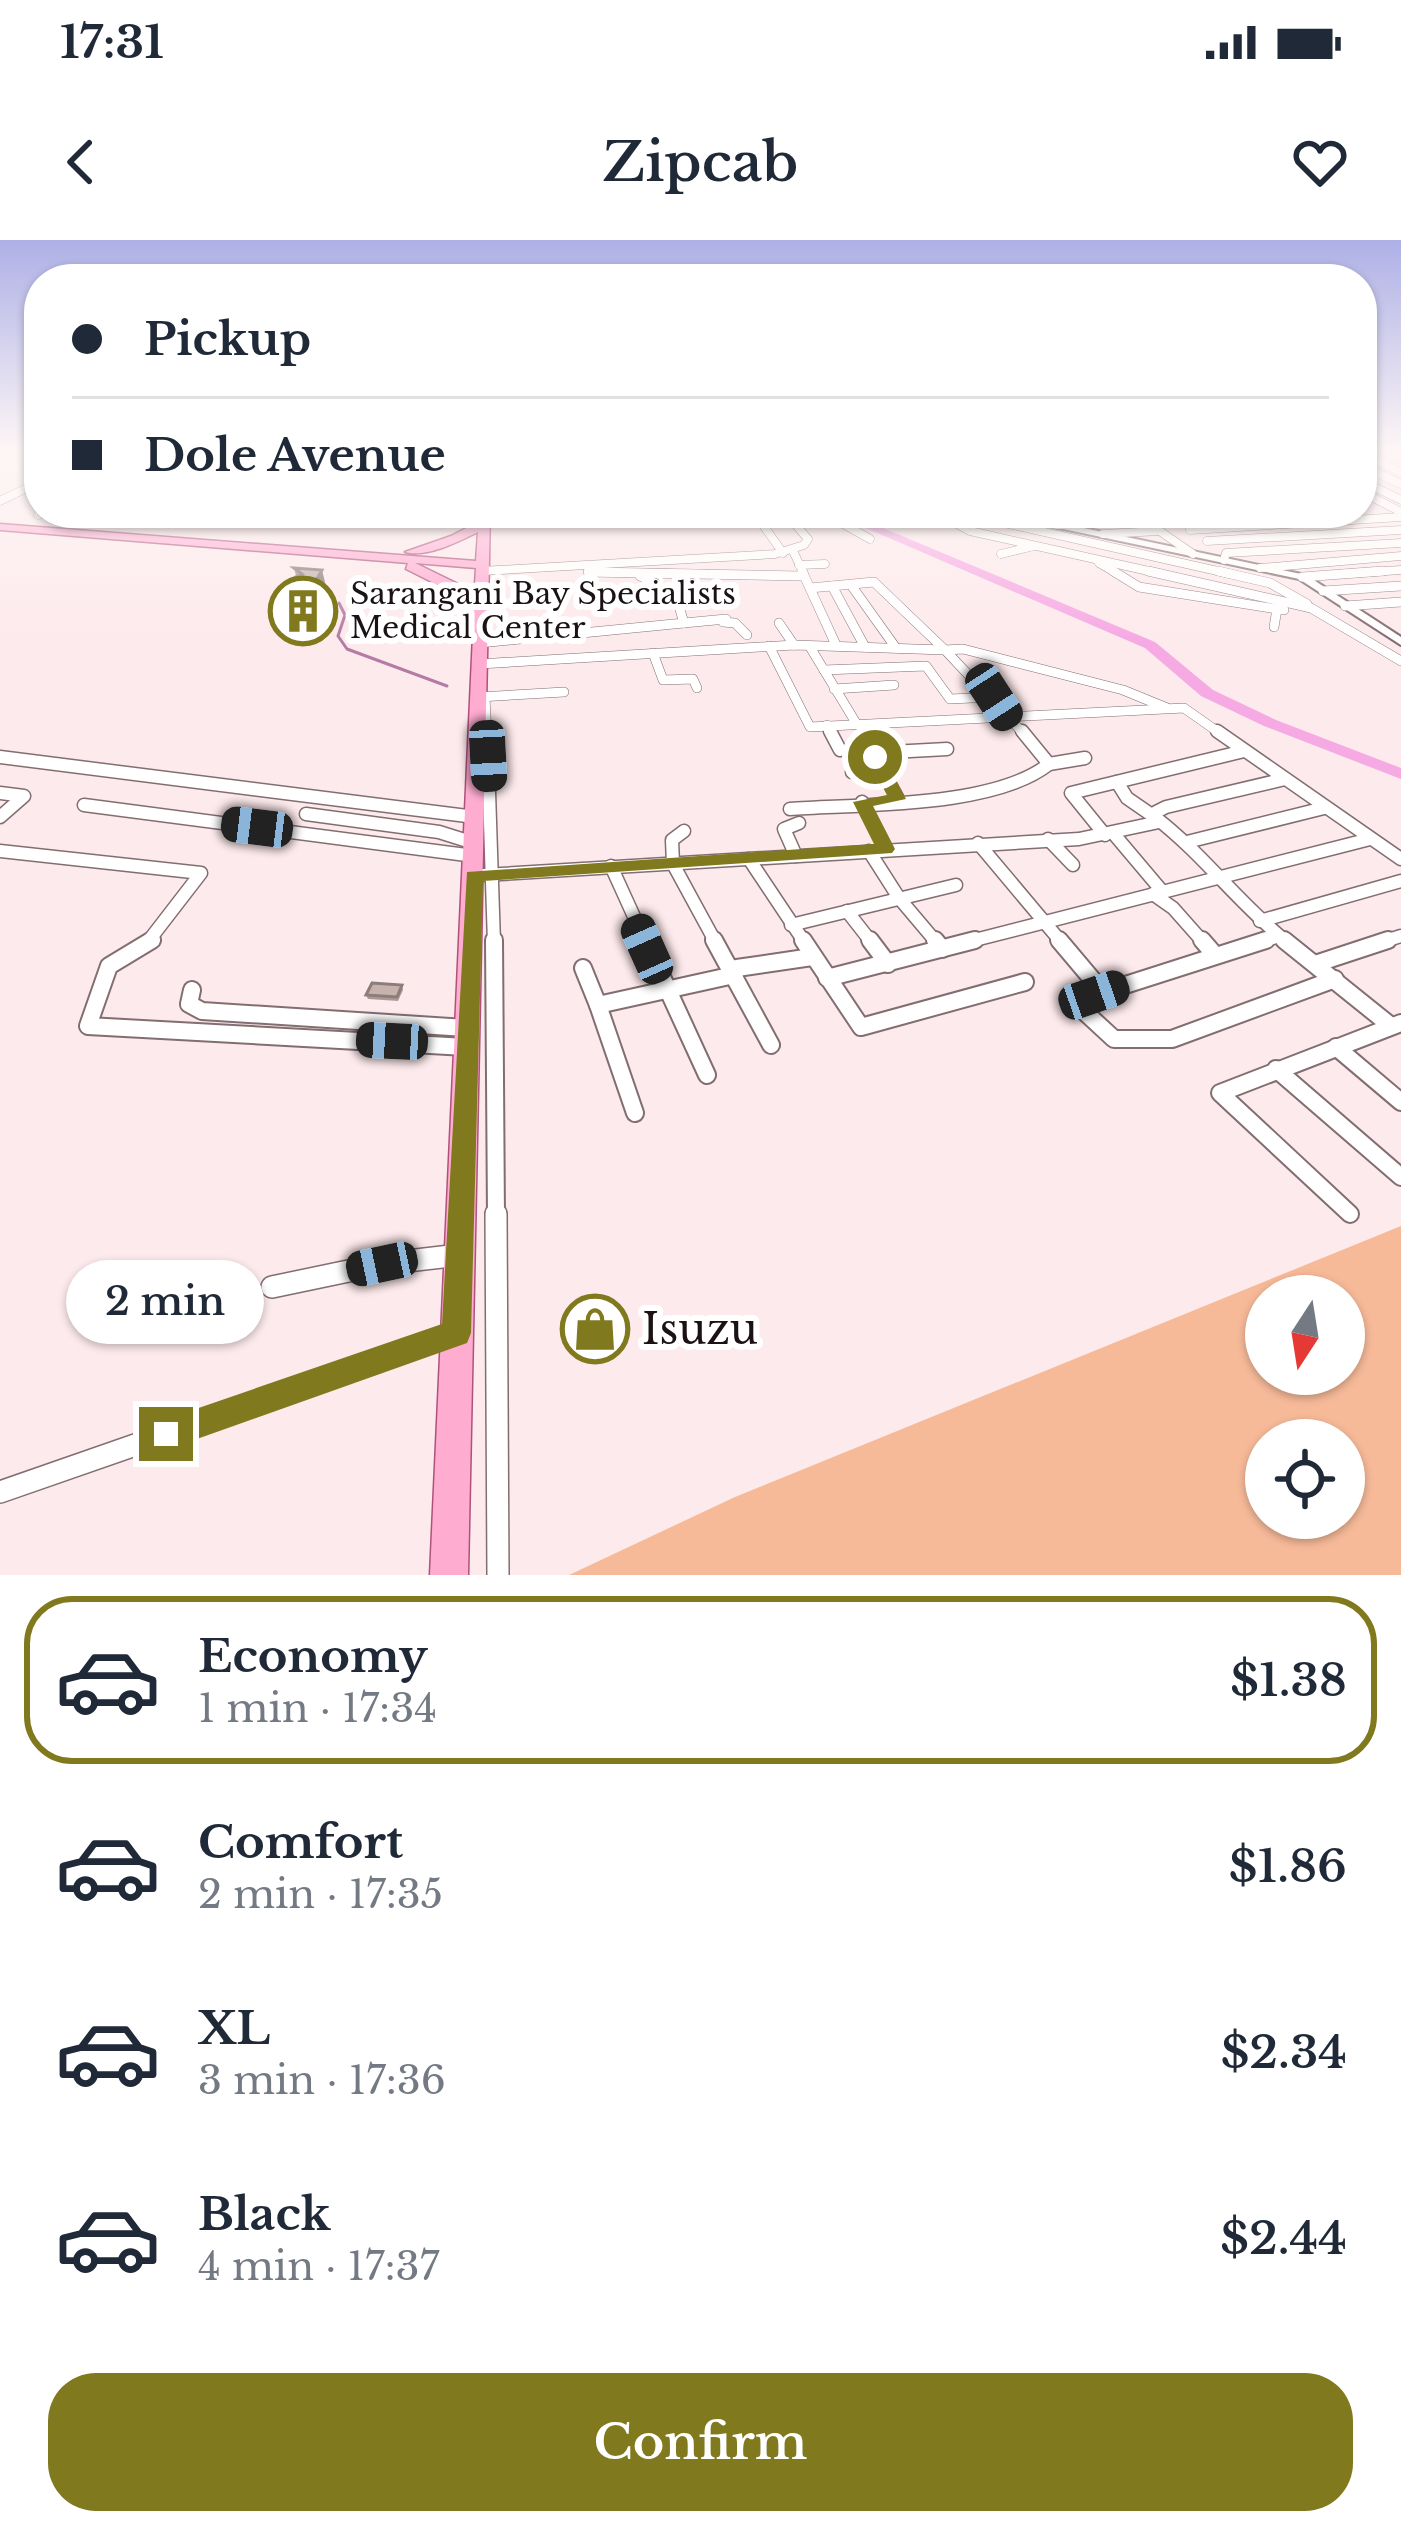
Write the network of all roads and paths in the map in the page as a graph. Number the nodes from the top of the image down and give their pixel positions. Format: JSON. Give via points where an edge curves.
{"nodes":[{"id":1,"x":25,"y":528,"type":"edge"},
{"id":2,"x":469,"y":528,"type":"edge"},
{"id":3,"x":484,"y":528,"type":"edge"},
{"id":4,"x":767,"y":528,"type":"edge"},
{"id":5,"x":799,"y":528,"type":"edge"},
{"id":6,"x":850,"y":528,"type":"edge"},
{"id":7,"x":962,"y":528,"type":"edge"},
{"id":8,"x":1060,"y":528,"type":"junction"},
{"id":9,"x":1155,"y":528,"type":"edge"},
{"id":10,"x":1187,"y":528,"type":"edge"},
{"id":11,"x":1221,"y":528,"type":"edge"},
{"id":12,"x":1306,"y":528,"type":"edge"},
{"id":13,"x":1190,"y":530,"type":"junction"},
{"id":14,"x":1401,"y":530,"type":"edge"},
{"id":15,"x":1159,"y":531,"type":"junction"},
{"id":16,"x":1103,"y":535,"type":"junction"},
{"id":17,"x":1317,"y":535,"type":"junction"},
{"id":18,"x":870,"y":539,"type":"dead end"},
{"id":19,"x":1207,"y":541,"type":"junction"},
{"id":20,"x":1401,"y":543,"type":"edge"},
{"id":21,"x":1037,"y":546,"type":"junction"},
{"id":22,"x":1338,"y":546,"type":"junction"},
{"id":23,"x":788,"y":552,"type":"junction"},
{"id":24,"x":1001,"y":554,"type":"dead end"},
{"id":25,"x":1193,"y":554,"type":"junction"},
{"id":26,"x":1225,"y":556,"type":"junction"},
{"id":27,"x":1401,"y":556,"type":"edge"},
{"id":28,"x":381,"y":557,"type":"junction"},
{"id":29,"x":1092,"y":558,"type":"junction"},
{"id":30,"x":1359,"y":559,"type":"junction"},
{"id":31,"x":825,"y":564,"type":"dead end"},
{"id":32,"x":560,"y":566,"type":"junction"},
{"id":33,"x":482,"y":568,"type":"junction"},
{"id":34,"x":1260,"y":568,"type":"junction"},
{"id":35,"x":1401,"y":570,"type":"edge"},
{"id":36,"x":800,"y":571,"type":"junction"},
{"id":37,"x":1380,"y":572,"type":"junction"},
{"id":38,"x":772,"y":574,"type":"junction"},
{"id":39,"x":640,"y":576,"type":"junction"},
{"id":40,"x":1302,"y":577,"type":"junction"},
{"id":41,"x":851,"y":584,"type":"junction"},
{"id":42,"x":832,"y":586,"type":"junction"},
{"id":43,"x":1401,"y":586,"type":"edge"},
{"id":44,"x":809,"y":588,"type":"junction"},
{"id":45,"x":1323,"y":591,"type":"junction"},
{"id":46,"x":781,"y":592,"type":"dead end"},
{"id":47,"x":1401,"y":602,"type":"edge"},
{"id":48,"x":1378,"y":604,"type":"junction"},
{"id":49,"x":1346,"y":606,"type":"junction"},
{"id":50,"x":1311,"y":608,"type":"junction"},
{"id":51,"x":1277,"y":609,"type":"junction"},
{"id":52,"x":480,"y":611,"type":"junction"},
{"id":53,"x":1330,"y":617,"type":"junction"},
{"id":54,"x":1401,"y":617,"type":"edge"},
{"id":55,"x":684,"y":623,"type":"junction"},
{"id":56,"x":778,"y":623,"type":"dead end"},
{"id":57,"x":1274,"y":627,"type":"dead end"},
{"id":58,"x":747,"y":635,"type":"dead end"},
{"id":59,"x":1401,"y":641,"type":"edge"},
{"id":60,"x":794,"y":645,"type":"junction"},
{"id":61,"x":836,"y":645,"type":"junction"},
{"id":62,"x":769,"y":646,"type":"junction"},
{"id":63,"x":810,"y":647,"type":"junction"},
{"id":64,"x":865,"y":647,"type":"junction"},
{"id":65,"x":896,"y":648,"type":"junction"},
{"id":66,"x":913,"y":650,"type":"junction"},
{"id":67,"x":944,"y":650,"type":"junction"},
{"id":68,"x":479,"y":653,"type":"junction"},
{"id":69,"x":653,"y":653,"type":"junction"},
{"id":70,"x":1401,"y":661,"type":"edge"},
{"id":71,"x":926,"y":667,"type":"junction"},
{"id":72,"x":824,"y":670,"type":"junction"},
{"id":73,"x":894,"y":685,"type":"dead end"},
{"id":74,"x":698,"y":688,"type":"dead end"},
{"id":75,"x":834,"y":688,"type":"junction"},
{"id":76,"x":564,"y":692,"type":"dead end"},
{"id":77,"x":482,"y":697,"type":"junction"},
{"id":78,"x":994,"y":697,"type":"junction"},
{"id":79,"x":1167,"y":708,"type":"junction"},
{"id":80,"x":1007,"y":717,"type":"junction"},
{"id":81,"x":856,"y":723,"type":"junction"},
{"id":82,"x":827,"y":724,"type":"junction"},
{"id":83,"x":947,"y":749,"type":"dead end"},
{"id":84,"x":840,"y":750,"type":"dead end"},
{"id":85,"x":1244,"y":751,"type":"junction"},
{"id":86,"x":0,"y":757,"type":"edge"},
{"id":87,"x":1085,"y":758,"type":"dead end"},
{"id":88,"x":1049,"y":764,"type":"junction"},
{"id":89,"x":852,"y":772,"type":"dead end"},
{"id":90,"x":884,"y":773,"type":"junction"},
{"id":91,"x":1285,"y":779,"type":"junction"},
{"id":92,"x":1117,"y":782,"type":"junction"},
{"id":93,"x":0,"y":793,"type":"edge"},
{"id":94,"x":898,"y":799,"type":"junction"},
{"id":95,"x":862,"y":802,"type":"junction"},
{"id":96,"x":84,"y":805,"type":"dead end"},
{"id":97,"x":790,"y":808,"type":"dead end"},
{"id":98,"x":1324,"y":808,"type":"junction"},
{"id":99,"x":307,"y":814,"type":"dead end"},
{"id":100,"x":0,"y":817,"type":"edge"},
{"id":101,"x":475,"y":817,"type":"junction"},
{"id":102,"x":1158,"y":820,"type":"junction"},
{"id":103,"x":799,"y":824,"type":"dead end"},
{"id":104,"x":684,"y":831,"type":"dead end"},
{"id":105,"x":1109,"y":834,"type":"junction"},
{"id":106,"x":1048,"y":839,"type":"junction"},
{"id":107,"x":1370,"y":839,"type":"junction"},
{"id":108,"x":1187,"y":842,"type":"junction"},
{"id":109,"x":978,"y":843,"type":"junction"},
{"id":110,"x":886,"y":849,"type":"junction"},
{"id":111,"x":869,"y":850,"type":"junction"},
{"id":112,"x":0,"y":851,"type":"edge"},
{"id":113,"x":796,"y":856,"type":"junction"},
{"id":114,"x":749,"y":860,"type":"junction"},
{"id":115,"x":1401,"y":860,"type":"edge"},
{"id":116,"x":479,"y":862,"type":"junction"},
{"id":117,"x":673,"y":864,"type":"junction"},
{"id":118,"x":1072,"y":865,"type":"dead end"},
{"id":119,"x":611,"y":866,"type":"junction"},
{"id":120,"x":1223,"y":879,"type":"junction"},
{"id":121,"x":1401,"y":881,"type":"edge"},
{"id":122,"x":956,"y":884,"type":"dead end"},
{"id":123,"x":1158,"y":892,"type":"junction"},
{"id":124,"x":899,"y":898,"type":"junction"},
{"id":125,"x":847,"y":911,"type":"junction"},
{"id":126,"x":1260,"y":921,"type":"junction"},
{"id":127,"x":1046,"y":923,"type":"junction"},
{"id":128,"x":791,"y":925,"type":"junction"},
{"id":129,"x":1279,"y":936,"type":"junction"},
{"id":130,"x":1401,"y":936,"type":"edge"},
{"id":131,"x":943,"y":949,"type":"junction"},
{"id":132,"x":1215,"y":955,"type":"junction"},
{"id":133,"x":812,"y":957,"type":"junction"},
{"id":134,"x":888,"y":964,"type":"junction"},
{"id":135,"x":1315,"y":964,"type":"junction"},
{"id":136,"x":583,"y":968,"type":"dead end"},
{"id":137,"x":734,"y":975,"type":"junction"},
{"id":138,"x":827,"y":978,"type":"junction"},
{"id":139,"x":1336,"y":980,"type":"junction"},
{"id":140,"x":1025,"y":982,"type":"dead end"},
{"id":141,"x":192,"y":990,"type":"dead end"},
{"id":142,"x":666,"y":991,"type":"junction"},
{"id":143,"x":1094,"y":995,"type":"junction"},
{"id":144,"x":598,"y":1005,"type":"junction"},
{"id":145,"x":1393,"y":1029,"type":"edge"},
{"id":146,"x":466,"y":1037,"type":"junction"},
{"id":147,"x":771,"y":1045,"type":"dead end"},
{"id":148,"x":1336,"y":1047,"type":"junction"},
{"id":149,"x":1276,"y":1069,"type":"junction"},
{"id":150,"x":707,"y":1075,"type":"dead end"},
{"id":151,"x":1401,"y":1102,"type":"edge"},
{"id":152,"x":634,"y":1113,"type":"dead end"},
{"id":153,"x":1401,"y":1177,"type":"edge"},
{"id":154,"x":1350,"y":1214,"type":"dead end"},
{"id":155,"x":459,"y":1255,"type":"junction"},
{"id":156,"x":272,"y":1287,"type":"dead end"},
{"id":157,"x":457,"y":1333,"type":"junction"},
{"id":158,"x":0,"y":1492,"type":"edge"},
{"id":159,"x":449,"y":1575,"type":"edge"},
{"id":160,"x":498,"y":1575,"type":"edge"}],
"edges":[{"from":1,"to":28,"type":"main road"},
{"from":2,"to":28,"type":"main road","via":[[442,544]]},
{"from":3,"to":33,"type":"main road"},
{"from":4,"to":23,"type":"street"},
{"from":5,"to":23,"type":"street","via":[[806,544]]},
{"from":6,"to":18,"type":"street"},
{"from":7,"to":21,"type":"street"},
{"from":8,"to":16,"type":"street"},
{"from":8,"to":21,"type":"street"},
{"from":8,"to":50,"type":"street","via":[[1275,585]]},
{"from":9,"to":15,"type":"street"},
{"from":10,"to":13,"type":"street"},
{"from":11,"to":13,"type":"street"},
{"from":12,"to":17,"type":"street"},
{"from":13,"to":19,"type":"street"},
{"from":14,"to":17,"type":"street"},
{"from":15,"to":16,"type":"street"},
{"from":15,"to":25,"type":"street"},
{"from":16,"to":25,"type":"street"},
{"from":17,"to":19,"type":"street"},
{"from":17,"to":22,"type":"street"},
{"from":19,"to":26,"type":"street"},
{"from":20,"to":22,"type":"street"},
{"from":21,"to":24,"type":"street"},
{"from":21,"to":29,"type":"street"},
{"from":22,"to":26,"type":"street"},
{"from":22,"to":30,"type":"street"},
{"from":23,"to":32,"type":"street"},
{"from":23,"to":36,"type":"street"},
{"from":25,"to":26,"type":"street"},
{"from":26,"to":34,"type":"street"},
{"from":27,"to":30,"type":"street"},
{"from":28,"to":33,"type":"main road"},
{"from":28,"to":52,"type":"main road","via":[[439,579]]},
{"from":29,"to":50,"type":"street"},
{"from":29,"to":51,"type":"street","via":[[1138,586]]},
{"from":30,"to":34,"type":"street"},
{"from":30,"to":37,"type":"street"},
{"from":31,"to":36,"type":"street"},
{"from":32,"to":33,"type":"street"},
{"from":32,"to":39,"type":"street"},
{"from":33,"to":52,"type":"main road"},
{"from":34,"to":40,"type":"street"},
{"from":35,"to":37,"type":"street"},
{"from":36,"to":38,"type":"street"},
{"from":36,"to":44,"type":"street"},
{"from":37,"to":40,"type":"street"},
{"from":38,"to":39,"type":"street"},
{"from":38,"to":46,"type":"street"},
{"from":39,"to":55,"type":"street","via":[[675,592]]},
{"from":40,"to":45,"type":"street"},
{"from":41,"to":42,"type":"street"},
{"from":41,"to":65,"type":"street"},
{"from":41,"to":67,"type":"street","via":[[876,584]]},
{"from":42,"to":44,"type":"street"},
{"from":42,"to":64,"type":"street"},
{"from":43,"to":45,"type":"street"},
{"from":44,"to":61,"type":"street"},
{"from":45,"to":49,"type":"street"},
{"from":47,"to":48,"type":"street"},
{"from":48,"to":49,"type":"street"},
{"from":48,"to":54,"type":"street"},
{"from":49,"to":59,"type":"street"},
{"from":50,"to":53,"type":"street"},
{"from":51,"to":53,"type":"street"},
{"from":51,"to":57,"type":"street"},
{"from":52,"to":68,"type":"main road"},
{"from":53,"to":70,"type":"street"},
{"from":55,"to":58,"type":"street","via":[[726,619]]},
{"from":55,"to":68,"type":"street"},
{"from":56,"to":60,"type":"street"},
{"from":60,"to":62,"type":"street"},
{"from":60,"to":63,"type":"street"},
{"from":61,"to":63,"type":"street"},
{"from":61,"to":64,"type":"street"},
{"from":62,"to":69,"type":"street"},
{"from":62,"to":82,"type":"street","via":[[810,727]]},
{"from":63,"to":72,"type":"street"},
{"from":64,"to":65,"type":"street"},
{"from":65,"to":66,"type":"street"},
{"from":66,"to":67,"type":"street"},
{"from":66,"to":71,"type":"street"},
{"from":67,"to":78,"type":"street"},
{"from":67,"to":79,"type":"street","via":[[1134,693]]},
{"from":68,"to":69,"type":"street"},
{"from":68,"to":77,"type":"main road"},
{"from":69,"to":74,"type":"street","via":[[663,680],[693,679]]},
{"from":71,"to":72,"type":"street"},
{"from":71,"to":78,"type":"street","via":[[952,705]]},
{"from":72,"to":75,"type":"street"},
{"from":73,"to":75,"type":"street"},
{"from":75,"to":81,"type":"street"},
{"from":76,"to":77,"type":"street"},
{"from":77,"to":101,"type":"main road"},
{"from":77,"to":116,"type":"street"},
{"from":78,"to":80,"type":"street"},
{"from":79,"to":80,"type":"street"},
{"from":79,"to":85,"type":"street","via":[[1184,708]]},
{"from":80,"to":81,"type":"street"},
{"from":80,"to":88,"type":"street"},
{"from":81,"to":82,"type":"street"},
{"from":82,"to":84,"type":"street"},
{"from":83,"to":90,"type":"street","via":[[873,753]]},
{"from":85,"to":91,"type":"street"},
{"from":85,"to":92,"type":"street"},
{"from":86,"to":101,"type":"street"},
{"from":87,"to":88,"type":"street"},
{"from":88,"to":94,"type":"street","via":[[1012,785]]},
{"from":89,"to":90,"type":"street"},
{"from":90,"to":94,"type":"street"},
{"from":91,"to":98,"type":"street"},
{"from":91,"to":102,"type":"street","via":[[1180,802],[1159,810]]},
{"from":92,"to":102,"type":"street"},
{"from":92,"to":105,"type":"street","via":[[1070,793]]},
{"from":93,"to":100,"type":"street","via":[[24,796]]},
{"from":94,"to":95,"type":"street"},
{"from":95,"to":97,"type":"street"},
{"from":95,"to":110,"type":"street"},
{"from":96,"to":116,"type":"street"},
{"from":98,"to":107,"type":"street"},
{"from":98,"to":108,"type":"street"},
{"from":99,"to":116,"type":"street","via":[[439,832]]},
{"from":101,"to":116,"type":"main road"},
{"from":102,"to":105,"type":"street"},
{"from":102,"to":108,"type":"street"},
{"from":103,"to":113,"type":"street","via":[[784,829]]},
{"from":104,"to":117,"type":"street","via":[[671,843]]},
{"from":105,"to":106,"type":"street"},
{"from":105,"to":123,"type":"street"},
{"from":106,"to":109,"type":"street"},
{"from":106,"to":118,"type":"street"},
{"from":107,"to":115,"type":"street"},
{"from":107,"to":120,"type":"street"},
{"from":108,"to":120,"type":"street"},
{"from":109,"to":110,"type":"street"},
{"from":109,"to":127,"type":"street"},
{"from":110,"to":111,"type":"street"},
{"from":111,"to":113,"type":"street"},
{"from":111,"to":124,"type":"street"},
{"from":112,"to":146,"type":"street","via":[[201,873],[154,939],[109,965],[88,1026]]},
{"from":113,"to":114,"type":"street"},
{"from":114,"to":117,"type":"street"},
{"from":114,"to":128,"type":"street"},
{"from":116,"to":119,"type":"street"},
{"from":116,"to":146,"type":"main road"},
{"from":116,"to":160,"type":"street"},
{"from":117,"to":119,"type":"street"},
{"from":117,"to":137,"type":"street"},
{"from":119,"to":142,"type":"street"},
{"from":120,"to":123,"type":"street"},
{"from":120,"to":126,"type":"street"},
{"from":121,"to":126,"type":"street"},
{"from":122,"to":124,"type":"street"},
{"from":123,"to":127,"type":"street"},
{"from":123,"to":132,"type":"street"},
{"from":124,"to":125,"type":"street"},
{"from":124,"to":131,"type":"street"},
{"from":125,"to":128,"type":"street"},
{"from":125,"to":134,"type":"street"},
{"from":126,"to":129,"type":"street"},
{"from":127,"to":131,"type":"street"},
{"from":127,"to":143,"type":"street","via":[[1097,985]]},
{"from":128,"to":133,"type":"street"},
{"from":129,"to":132,"type":"street"},
{"from":129,"to":135,"type":"street"},
{"from":130,"to":135,"type":"street"},
{"from":131,"to":134,"type":"street"},
{"from":132,"to":143,"type":"street"},
{"from":133,"to":137,"type":"street","via":[[737,968]]},
{"from":133,"to":138,"type":"street"},
{"from":134,"to":138,"type":"street"},
{"from":135,"to":139,"type":"street"},
{"from":136,"to":144,"type":"street"},
{"from":137,"to":142,"type":"street"},
{"from":137,"to":147,"type":"street"},
{"from":138,"to":140,"type":"street","via":[[861,1027]]},
{"from":139,"to":143,"type":"street","via":[[1153,1041],[1120,1042],[1103,1032],[1076,1003]]},
{"from":139,"to":145,"type":"street"},
{"from":141,"to":146,"type":"street","via":[[189,1004],[202,1010]]},
{"from":142,"to":144,"type":"street"},
{"from":142,"to":150,"type":"street"},
{"from":144,"to":152,"type":"street"},
{"from":145,"to":148,"type":"street"},
{"from":146,"to":155,"type":"main road"},
{"from":148,"to":149,"type":"street"},
{"from":148,"to":151,"type":"street"},
{"from":149,"to":153,"type":"street"},
{"from":149,"to":154,"type":"street","via":[[1220,1094]]},
{"from":155,"to":156,"type":"street"},
{"from":155,"to":157,"type":"main road"},
{"from":157,"to":158,"type":"street"},
{"from":157,"to":159,"type":"main road"}]}
